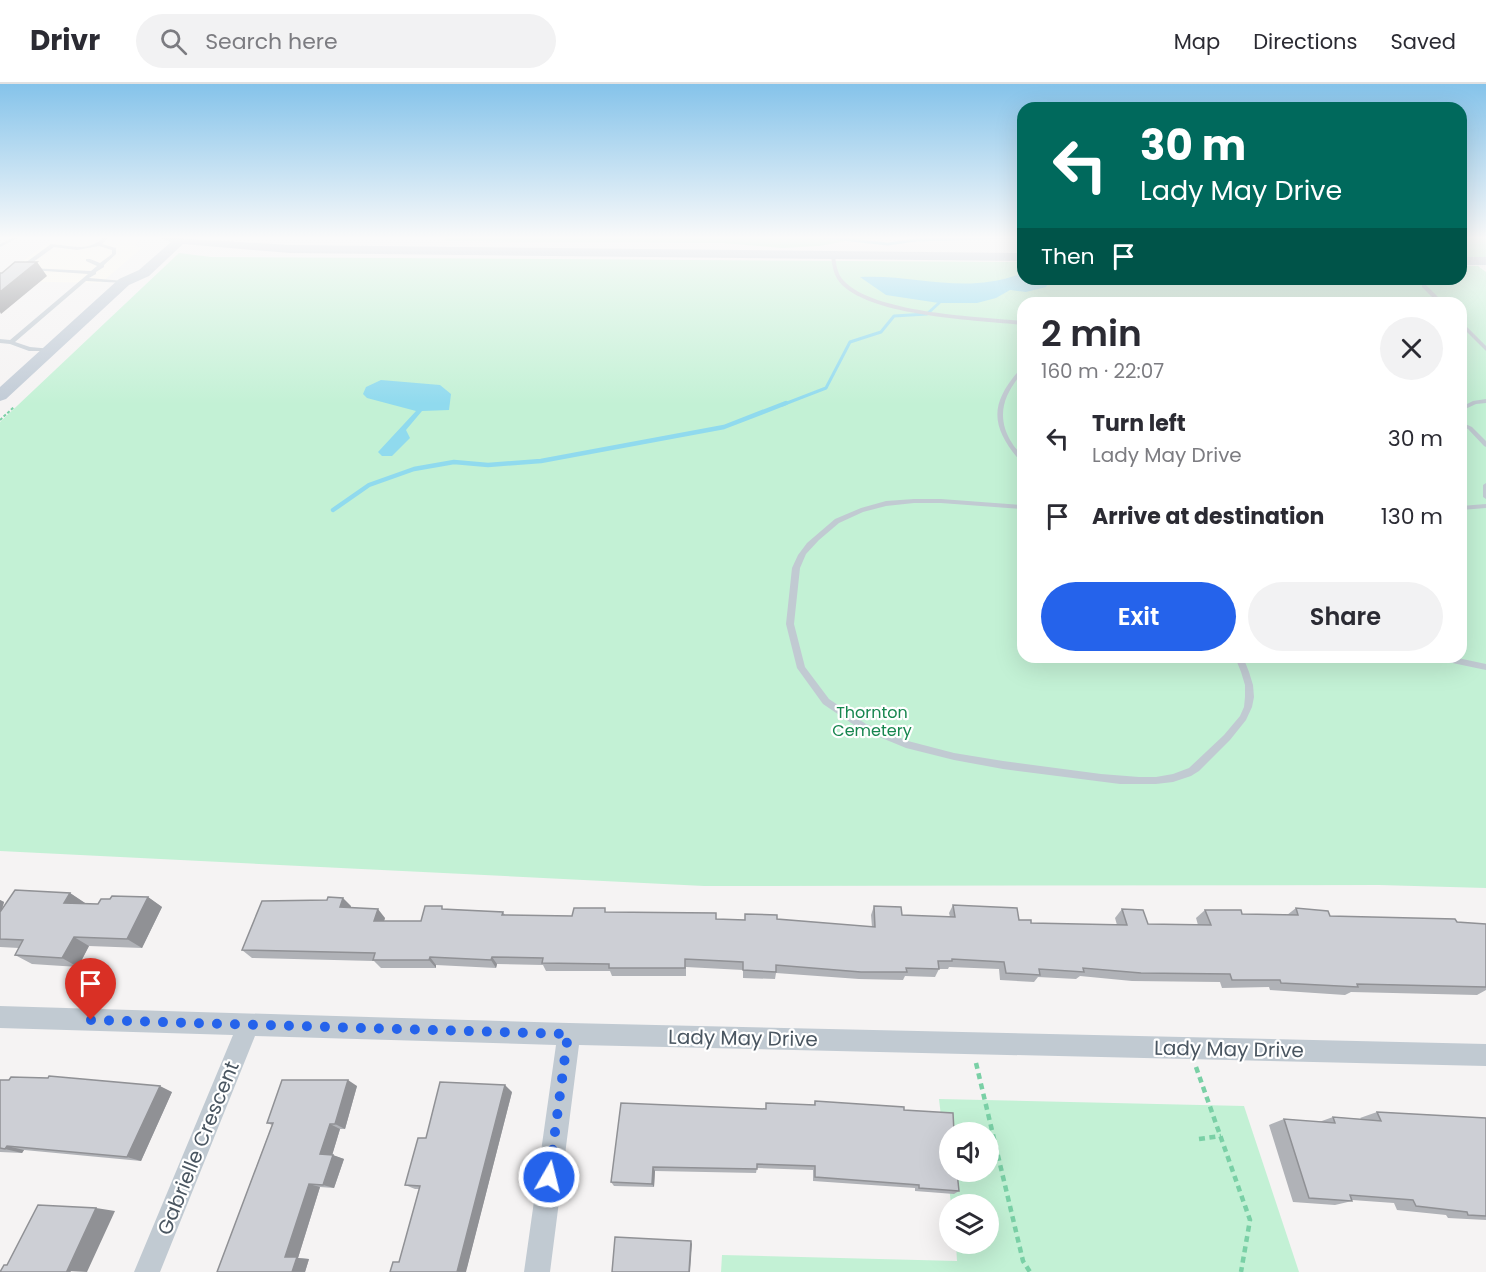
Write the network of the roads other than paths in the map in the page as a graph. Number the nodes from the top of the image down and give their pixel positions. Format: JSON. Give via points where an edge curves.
{"nodes":[{"id":1,"x":70,"y":292,"type":"edge"},
{"id":2,"x":113,"y":292,"type":"edge"},
{"id":3,"x":857,"y":292,"type":"edge"},
{"id":4,"x":1009,"y":321,"type":"junction"},
{"id":5,"x":1017,"y":322,"type":"edge"},
{"id":6,"x":1017,"y":326,"type":"edge"},
{"id":7,"x":1467,"y":329,"type":"edge"},
{"id":8,"x":0,"y":341,"type":"edge"},
{"id":9,"x":11,"y":342,"type":"junction"},
{"id":10,"x":1486,"y":349,"type":"edge"},
{"id":11,"x":50,"y":350,"type":"junction"},
{"id":12,"x":1017,"y":377,"type":"edge"},
{"id":13,"x":0,"y":396,"type":"edge"},
{"id":14,"x":1486,"y":401,"type":"edge"},
{"id":15,"x":1467,"y":406,"type":"edge"},
{"id":16,"x":1467,"y":427,"type":"edge"},
{"id":17,"x":1486,"y":445,"type":"edge"},
{"id":18,"x":1017,"y":453,"type":"edge"},
{"id":19,"x":1486,"y":485,"type":"edge"},
{"id":20,"x":1486,"y":497,"type":"edge"},
{"id":21,"x":1486,"y":506,"type":"edge"},
{"id":22,"x":1017,"y":507,"type":"edge"},
{"id":23,"x":1467,"y":508,"type":"edge"},
{"id":24,"x":1242,"y":663,"type":"edge"},
{"id":25,"x":1467,"y":663,"type":"edge"},
{"id":26,"x":1486,"y":667,"type":"edge"},
{"id":27,"x":0,"y":1017,"type":"edge"},
{"id":28,"x":248,"y":1024,"type":"junction"},
{"id":29,"x":568,"y":1034,"type":"junction"},
{"id":30,"x":1486,"y":1055,"type":"edge"},
{"id":31,"x":147,"y":1272,"type":"edge"},
{"id":32,"x":537,"y":1272,"type":"edge"}],
"edges":[{"from":1,"to":9,"type":"lane"},
{"from":2,"to":11,"type":"main road"},
{"from":3,"to":4,"type":"lane","via":[[873,301],[922,311]]},
{"from":4,"to":5,"type":"lane"},
{"from":4,"to":6,"type":"lane"},
{"from":7,"to":10,"type":"lane"},
{"from":8,"to":9,"type":"lane"},
{"from":9,"to":11,"type":"lane","via":[[29,349]]},
{"from":11,"to":13,"type":"main road"},
{"from":12,"to":18,"type":"lane","via":[[1006,391],[998,416]]},
{"from":14,"to":15,"type":"lane"},
{"from":16,"to":17,"type":"lane"},
{"from":19,"to":20,"type":"lane"},
{"from":21,"to":23,"type":"lane"},
{"from":22,"to":24,"type":"lane","via":[[904,502],[876,505],[845,515],[820,533],[800,555],[789,595],[789,637],[807,682],[844,717],[896,742],[964,761],[1119,780],[1164,779],[1189,772],[1237,729],[1249,707],[1250,680]]},
{"from":25,"to":26,"type":"lane"},
{"from":27,"to":28,"type":"street","name":"Lady May Drive"},
{"from":28,"to":29,"type":"street","name":"Lady May Drive"},
{"from":28,"to":31,"type":"street","name":"Gabrielle Crescent"},
{"from":29,"to":30,"type":"street","name":"Lady May Drive"},
{"from":29,"to":32,"type":"street"}]}
